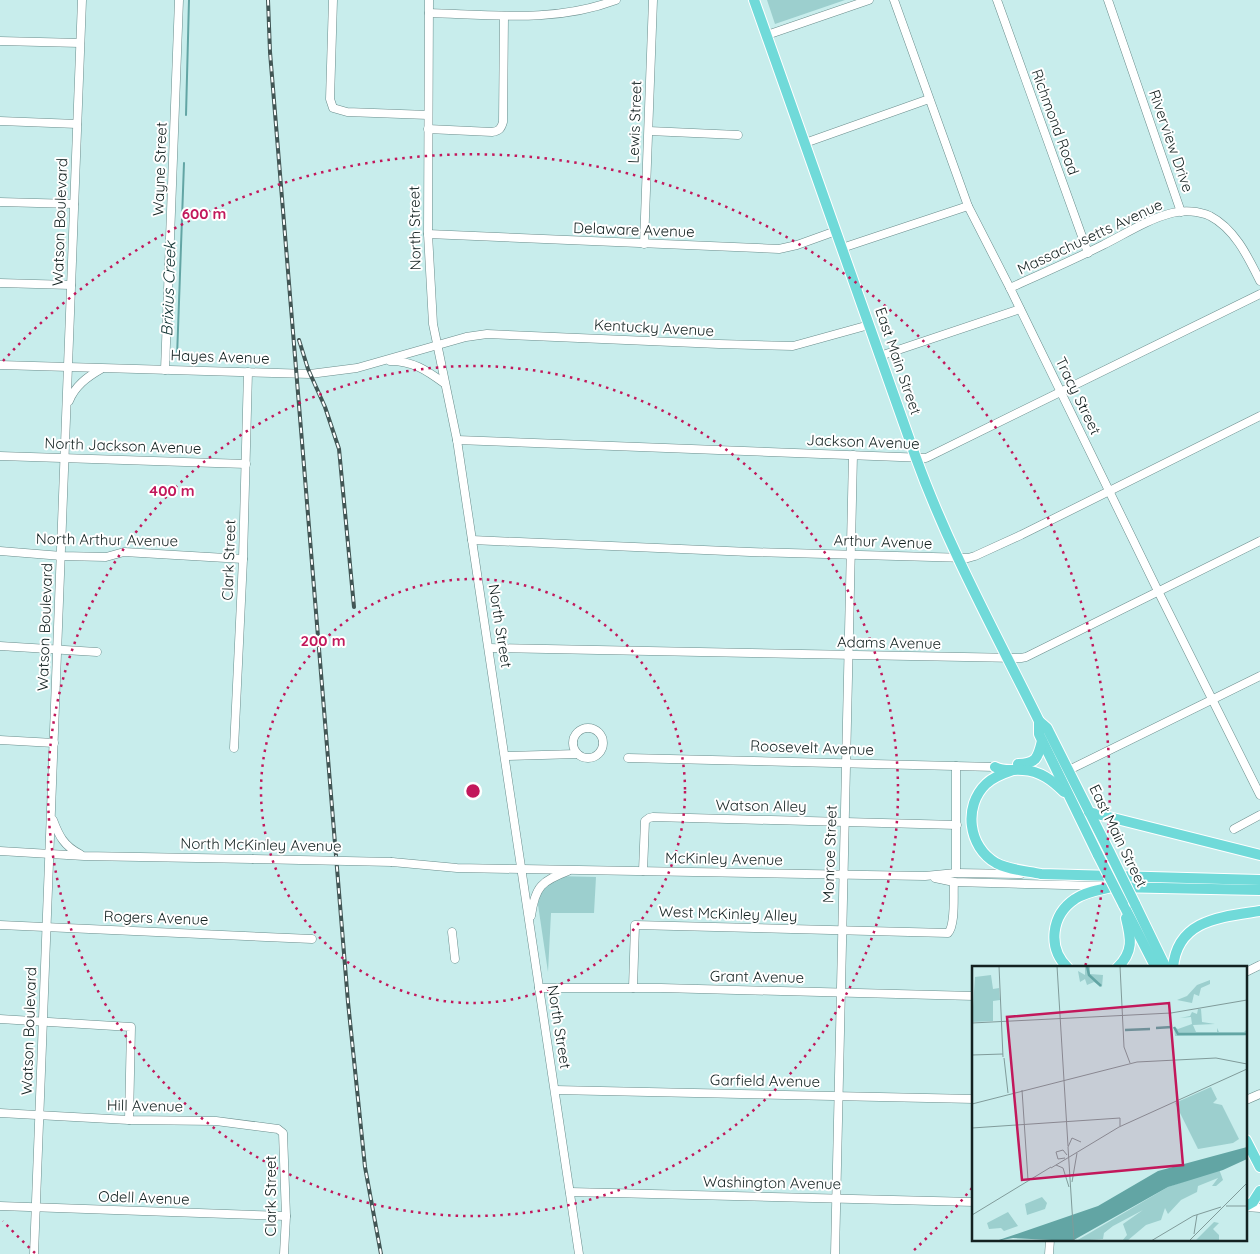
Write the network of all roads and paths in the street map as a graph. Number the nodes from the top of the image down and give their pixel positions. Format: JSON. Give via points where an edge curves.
{"nodes":[{"id":1,"x":82,"y":0,"type":"edge"},
{"id":2,"x":179,"y":0,"type":"edge"},
{"id":3,"x":333,"y":0,"type":"edge"},
{"id":4,"x":429,"y":0,"type":"edge"},
{"id":5,"x":616,"y":0,"type":"edge"},
{"id":6,"x":653,"y":0,"type":"edge"},
{"id":7,"x":754,"y":0,"type":"edge"},
{"id":8,"x":869,"y":0,"type":"edge"},
{"id":9,"x":894,"y":0,"type":"edge"},
{"id":10,"x":997,"y":0,"type":"edge"},
{"id":11,"x":1108,"y":0,"type":"edge"},
{"id":12,"x":591,"y":4,"type":"edge"},
{"id":13,"x":429,"y":13,"type":"junction"},
{"id":14,"x":504,"y":16,"type":"junction"},
{"id":15,"x":767,"y":35,"type":"junction"},
{"id":16,"x":0,"y":41,"type":"edge"},
{"id":17,"x":80,"y":43,"type":"junction"},
{"id":18,"x":929,"y":100,"type":"junction"},
{"id":19,"x":428,"y":115,"type":"junction"},
{"id":20,"x":0,"y":121,"type":"edge"},
{"id":21,"x":77,"y":124,"type":"junction"},
{"id":22,"x":428,"y":130,"type":"junction"},
{"id":23,"x":649,"y":131,"type":"junction"},
{"id":24,"x":738,"y":135,"type":"dead end"},
{"id":25,"x":805,"y":143,"type":"junction"},
{"id":26,"x":0,"y":202,"type":"edge"},
{"id":27,"x":74,"y":204,"type":"junction"},
{"id":28,"x":968,"y":206,"type":"junction"},
{"id":29,"x":1181,"y":212,"type":"junction"},
{"id":30,"x":836,"y":231,"type":"junction"},
{"id":31,"x":428,"y":234,"type":"junction"},
{"id":32,"x":644,"y":244,"type":"junction"},
{"id":33,"x":842,"y":248,"type":"junction"},
{"id":34,"x":1088,"y":253,"type":"junction"},
{"id":35,"x":1260,"y":281,"type":"edge"},
{"id":36,"x":0,"y":283,"type":"edge"},
{"id":37,"x":71,"y":285,"type":"junction"},
{"id":38,"x":1010,"y":288,"type":"junction"},
{"id":39,"x":1260,"y":294,"type":"edge"},
{"id":40,"x":1020,"y":309,"type":"junction"},
{"id":41,"x":869,"y":325,"type":"junction"},
{"id":42,"x":436,"y":345,"type":"junction"},
{"id":43,"x":880,"y":356,"type":"junction"},
{"id":44,"x":382,"y":361,"type":"junction"},
{"id":45,"x":0,"y":365,"type":"edge"},
{"id":46,"x":68,"y":367,"type":"junction"},
{"id":47,"x":103,"y":368,"type":"junction"},
{"id":48,"x":165,"y":370,"type":"junction"},
{"id":49,"x":248,"y":372,"type":"junction"},
{"id":50,"x":444,"y":383,"type":"junction"},
{"id":51,"x":1060,"y":391,"type":"junction"},
{"id":52,"x":67,"y":407,"type":"junction"},
{"id":53,"x":1260,"y":416,"type":"edge"},
{"id":54,"x":457,"y":440,"type":"junction"},
{"id":55,"x":853,"y":455,"type":"junction"},
{"id":56,"x":0,"y":456,"type":"edge"},
{"id":57,"x":916,"y":458,"type":"junction"},
{"id":58,"x":65,"y":459,"type":"junction"},
{"id":59,"x":246,"y":464,"type":"junction"},
{"id":60,"x":1109,"y":491,"type":"junction"},
{"id":61,"x":472,"y":540,"type":"junction"},
{"id":62,"x":1260,"y":541,"type":"edge"},
{"id":63,"x":0,"y":551,"type":"edge"},
{"id":64,"x":850,"y":555,"type":"junction"},
{"id":65,"x":62,"y":556,"type":"junction"},
{"id":66,"x":958,"y":558,"type":"junction"},
{"id":67,"x":243,"y":559,"type":"junction"},
{"id":68,"x":1158,"y":591,"type":"junction"},
{"id":69,"x":0,"y":646,"type":"edge"},
{"id":70,"x":58,"y":648,"type":"junction"},
{"id":71,"x":489,"y":648,"type":"junction"},
{"id":72,"x":97,"y":652,"type":"dead end"},
{"id":73,"x":848,"y":656,"type":"junction"},
{"id":74,"x":1008,"y":659,"type":"junction"},
{"id":75,"x":1260,"y":676,"type":"edge"},
{"id":76,"x":1212,"y":700,"type":"junction"},
{"id":77,"x":1038,"y":721,"type":"junction"},
{"id":78,"x":0,"y":740,"type":"edge"},
{"id":79,"x":1042,"y":741,"type":"junction"},
{"id":80,"x":54,"y":743,"type":"junction"},
{"id":81,"x":234,"y":748,"type":"dead end"},
{"id":82,"x":577,"y":754,"type":"junction"},
{"id":83,"x":506,"y":756,"type":"junction"},
{"id":84,"x":628,"y":758,"type":"dead end"},
{"id":85,"x":847,"y":763,"type":"junction"},
{"id":86,"x":956,"y":766,"type":"junction"},
{"id":87,"x":996,"y":766,"type":"junction"},
{"id":88,"x":1013,"y":770,"type":"junction"},
{"id":89,"x":1069,"y":770,"type":"junction"},
{"id":90,"x":1260,"y":795,"type":"edge"},
{"id":91,"x":1070,"y":798,"type":"junction"},
{"id":92,"x":1089,"y":812,"type":"junction"},
{"id":93,"x":52,"y":816,"type":"junction"},
{"id":94,"x":1260,"y":816,"type":"edge"},
{"id":95,"x":845,"y":821,"type":"junction"},
{"id":96,"x":957,"y":825,"type":"junction"},
{"id":97,"x":1234,"y":829,"type":"dead end"},
{"id":98,"x":0,"y":851,"type":"edge"},
{"id":99,"x":49,"y":853,"type":"junction"},
{"id":100,"x":1260,"y":855,"type":"edge"},
{"id":101,"x":84,"y":856,"type":"junction"},
{"id":102,"x":522,"y":868,"type":"junction"},
{"id":103,"x":571,"y":869,"type":"junction"},
{"id":104,"x":643,"y":871,"type":"junction"},
{"id":105,"x":956,"y":873,"type":"junction"},
{"id":106,"x":1041,"y":874,"type":"junction"},
{"id":107,"x":843,"y":875,"type":"junction"},
{"id":108,"x":925,"y":876,"type":"junction"},
{"id":109,"x":1260,"y":880,"type":"edge"},
{"id":110,"x":954,"y":882,"type":"junction"},
{"id":111,"x":1112,"y":887,"type":"junction"},
{"id":112,"x":1260,"y":890,"type":"edge"},
{"id":113,"x":1123,"y":904,"type":"junction"},
{"id":114,"x":1260,"y":911,"type":"edge"},
{"id":115,"x":0,"y":925,"type":"edge"},
{"id":116,"x":530,"y":925,"type":"junction"},
{"id":117,"x":46,"y":928,"type":"junction"},
{"id":118,"x":841,"y":931,"type":"junction"},
{"id":119,"x":452,"y":932,"type":"dead end"},
{"id":120,"x":312,"y":939,"type":"dead end"},
{"id":121,"x":455,"y":960,"type":"dead end"},
{"id":122,"x":1260,"y":965,"type":"edge"},
{"id":123,"x":1066,"y":966,"type":"edge"},
{"id":124,"x":1119,"y":966,"type":"edge"},
{"id":125,"x":1155,"y":966,"type":"edge"},
{"id":126,"x":1165,"y":966,"type":"edge"},
{"id":127,"x":1174,"y":966,"type":"edge"},
{"id":128,"x":1248,"y":971,"type":"edge"},
{"id":129,"x":539,"y":988,"type":"junction"},
{"id":130,"x":633,"y":988,"type":"junction"},
{"id":131,"x":841,"y":992,"type":"junction"},
{"id":132,"x":972,"y":996,"type":"edge"},
{"id":133,"x":0,"y":1019,"type":"edge"},
{"id":134,"x":44,"y":1021,"type":"junction"},
{"id":135,"x":555,"y":1090,"type":"junction"},
{"id":136,"x":1260,"y":1094,"type":"edge"},
{"id":137,"x":839,"y":1097,"type":"junction"},
{"id":138,"x":972,"y":1099,"type":"edge"},
{"id":139,"x":1248,"y":1099,"type":"edge"},
{"id":140,"x":0,"y":1113,"type":"edge"},
{"id":141,"x":40,"y":1114,"type":"junction"},
{"id":142,"x":129,"y":1120,"type":"junction"},
{"id":143,"x":284,"y":1137,"type":"joint"},
{"id":144,"x":1248,"y":1144,"type":"edge"},
{"id":145,"x":1260,"y":1167,"type":"edge"},
{"id":146,"x":1260,"y":1191,"type":"edge"},
{"id":147,"x":570,"y":1192,"type":"junction"},
{"id":148,"x":836,"y":1199,"type":"junction"},
{"id":149,"x":972,"y":1202,"type":"edge"},
{"id":150,"x":0,"y":1206,"type":"edge"},
{"id":151,"x":1248,"y":1206,"type":"edge"},
{"id":152,"x":36,"y":1207,"type":"junction"},
{"id":153,"x":286,"y":1216,"type":"junction"},
{"id":154,"x":34,"y":1254,"type":"edge"},
{"id":155,"x":284,"y":1254,"type":"edge"},
{"id":156,"x":579,"y":1254,"type":"edge"},
{"id":157,"x":835,"y":1254,"type":"edge"}],
"edges":[{"from":1,"to":17,"type":"street","name":"Watson Boulevard"},
{"from":2,"to":48,"type":"street","name":"Wayne Street"},
{"from":3,"to":19,"type":"street","via":[[330,99],[333,108],[347,112]]},
{"from":4,"to":13,"type":"street","name":"North Street"},
{"from":5,"to":12,"type":"street"},
{"from":6,"to":23,"type":"street","name":"Lewis Street"},
{"from":7,"to":15,"type":"main road","name":"East Main Street"},
{"from":8,"to":15,"type":"street"},
{"from":9,"to":18,"type":"street","name":"Tracy Street"},
{"from":10,"to":34,"type":"street","name":"Richmond Road"},
{"from":11,"to":29,"type":"street","name":"Riverview Drive"},
{"from":12,"to":14,"type":"street","via":[[554,15]]},
{"from":13,"to":14,"type":"street"},
{"from":13,"to":19,"type":"street","name":"North Street"},
{"from":14,"to":22,"type":"street","via":[[501,128],[492,132]]},
{"from":15,"to":25,"type":"main road","name":"East Main Street"},
{"from":16,"to":17,"type":"street"},
{"from":17,"to":21,"type":"street","name":"Watson Boulevard"},
{"from":18,"to":25,"type":"street"},
{"from":18,"to":28,"type":"street","name":"Tracy Street"},
{"from":19,"to":22,"type":"street","name":"North Street"},
{"from":20,"to":21,"type":"street"},
{"from":21,"to":27,"type":"street","name":"Watson Boulevard"},
{"from":22,"to":31,"type":"street","name":"North Street"},
{"from":23,"to":24,"type":"street"},
{"from":23,"to":32,"type":"street","name":"Lewis Street"},
{"from":25,"to":30,"type":"main road","name":"East Main Street"},
{"from":26,"to":27,"type":"street"},
{"from":27,"to":37,"type":"street","name":"Watson Boulevard"},
{"from":28,"to":33,"type":"street"},
{"from":28,"to":38,"type":"street","name":"Tracy Street"},
{"from":29,"to":34,"type":"street","name":"Massachusetts Avenue","via":[[1152,220]]},
{"from":29,"to":35,"type":"street","name":"Riverview Drive","via":[[1203,214],[1227,227],[1252,263]]},
{"from":30,"to":32,"type":"street","name":"Delaware Avenue","via":[[780,249]]},
{"from":30,"to":33,"type":"main road","name":"East Main Street"},
{"from":31,"to":32,"type":"street","name":"Delaware Avenue"},
{"from":31,"to":42,"type":"street","name":"North Street"},
{"from":33,"to":41,"type":"main road","name":"East Main Street"},
{"from":34,"to":38,"type":"street","name":"Massachusetts Avenue"},
{"from":36,"to":37,"type":"street"},
{"from":37,"to":46,"type":"street","name":"Watson Boulevard"},
{"from":38,"to":40,"type":"street","name":"Tracy Street"},
{"from":39,"to":51,"type":"street","name":"Jackson Avenue"},
{"from":40,"to":43,"type":"street"},
{"from":40,"to":51,"type":"street","name":"Tracy Street"},
{"from":41,"to":42,"type":"street","name":"Kentucky Avenue","via":[[792,346],[500,334],[466,337]]},
{"from":41,"to":43,"type":"main road","name":"East Main Street"},
{"from":42,"to":44,"type":"street","name":"Hayes Avenue"},
{"from":42,"to":50,"type":"street","name":"North Street"},
{"from":43,"to":57,"type":"main road","name":"East Main Street"},
{"from":44,"to":49,"type":"street","name":"Hayes Avenue","via":[[324,373]]},
{"from":44,"to":50,"type":"street","via":[[409,363],[425,369]]},
{"from":45,"to":46,"type":"street","name":"Hayes Avenue"},
{"from":46,"to":47,"type":"street","name":"Hayes Avenue"},
{"from":46,"to":52,"type":"street","name":"Watson Boulevard"},
{"from":47,"to":48,"type":"street","name":"Hayes Avenue"},
{"from":47,"to":52,"type":"street","via":[[79,384]]},
{"from":48,"to":49,"type":"street","name":"Hayes Avenue"},
{"from":49,"to":59,"type":"street","name":"Clark Street"},
{"from":50,"to":54,"type":"street","name":"North Street"},
{"from":51,"to":57,"type":"street","name":"Jackson Avenue","via":[[939,453]]},
{"from":51,"to":60,"type":"street","name":"Tracy Street"},
{"from":52,"to":58,"type":"street","name":"Watson Boulevard"},
{"from":53,"to":60,"type":"street","name":"Arthur Avenue"},
{"from":54,"to":55,"type":"street","name":"Jackson Avenue"},
{"from":54,"to":61,"type":"street","name":"North Street"},
{"from":55,"to":57,"type":"street","name":"Jackson Avenue"},
{"from":55,"to":64,"type":"street","name":"Monroe Street"},
{"from":56,"to":58,"type":"street","name":"North Jackson Avenue"},
{"from":57,"to":66,"type":"main road","name":"East Main Street"},
{"from":58,"to":59,"type":"street","name":"North Jackson Avenue"},
{"from":58,"to":65,"type":"street","name":"Watson Boulevard"},
{"from":59,"to":67,"type":"street","name":"Clark Street"},
{"from":60,"to":66,"type":"street","name":"Arthur Avenue","via":[[975,556]]},
{"from":60,"to":68,"type":"street","name":"Tracy Street"},
{"from":61,"to":64,"type":"street","name":"Arthur Avenue"},
{"from":61,"to":71,"type":"street","name":"North Street"},
{"from":62,"to":68,"type":"street","name":"Adams Avenue"},
{"from":63,"to":65,"type":"street","name":"North Arthur Avenue"},
{"from":64,"to":66,"type":"street","name":"Arthur Avenue"},
{"from":64,"to":73,"type":"street","name":"Monroe Street"},
{"from":65,"to":67,"type":"street","name":"North Arthur Avenue","via":[[106,557],[124,552]]},
{"from":65,"to":70,"type":"street","name":"Watson Boulevard"},
{"from":66,"to":74,"type":"main road","name":"East Main Street"},
{"from":67,"to":81,"type":"street","name":"Clark Street"},
{"from":68,"to":74,"type":"street","name":"Adams Avenue","via":[[1026,657]]},
{"from":68,"to":76,"type":"street","name":"Tracy Street"},
{"from":69,"to":70,"type":"street"},
{"from":70,"to":72,"type":"street"},
{"from":70,"to":80,"type":"street","name":"Watson Boulevard"},
{"from":71,"to":73,"type":"street","name":"Adams Avenue"},
{"from":71,"to":83,"type":"street","name":"North Street"},
{"from":73,"to":74,"type":"street","name":"Adams Avenue"},
{"from":73,"to":85,"type":"street","name":"Monroe Street"},
{"from":74,"to":77,"type":"main road","name":"East Main Street"},
{"from":75,"to":76,"type":"street"},
{"from":76,"to":89,"type":"street"},
{"from":76,"to":90,"type":"street","name":"Tracy Street"},
{"from":77,"to":79,"type":"main road","name":"East Main Street"},
{"from":77,"to":89,"type":"main road","name":"East Main Street","via":[[1048,728]]},
{"from":78,"to":80,"type":"street"},
{"from":79,"to":87,"type":"main road","via":[[1040,753],[1030,764],[1001,763]]},
{"from":79,"to":91,"type":"main road","name":"East Main Street"},
{"from":80,"to":93,"type":"street","name":"Watson Boulevard"},
{"from":82,"to":82,"type":"street","via":[[588,759],[600,754],[604,742],[599,732],[585,728],[576,734],[573,744]]},
{"from":82,"to":83,"type":"street"},
{"from":83,"to":102,"type":"street","name":"North Street"},
{"from":84,"to":85,"type":"street","name":"Roosevelt Avenue"},
{"from":85,"to":86,"type":"street","name":"Roosevelt Avenue"},
{"from":85,"to":95,"type":"street","name":"Monroe Street"},
{"from":86,"to":87,"type":"street","name":"Roosevelt Avenue"},
{"from":86,"to":96,"type":"street"},
{"from":87,"to":88,"type":"main road","via":[[1000,770]]},
{"from":88,"to":91,"type":"main road","via":[[1022,769],[1045,776]]},
{"from":88,"to":106,"type":"main road","via":[[996,776],[980,792],[971,813],[974,836],[982,850],[996,863]]},
{"from":89,"to":92,"type":"main road","name":"East Main Street"},
{"from":91,"to":113,"type":"main road","name":"East Main Street","bridge":true},
{"from":92,"to":100,"type":"main road"},
{"from":92,"to":126,"type":"main road","name":"East Main Street","bridge":true},
{"from":93,"to":99,"type":"street","name":"Watson Boulevard"},
{"from":93,"to":101,"type":"street","via":[[60,838]]},
{"from":94,"to":97,"type":"street"},
{"from":95,"to":96,"type":"street","name":"Watson Alley"},
{"from":95,"to":104,"type":"street","name":"Watson Alley","via":[[649,818],[645,821]]},
{"from":95,"to":107,"type":"street","name":"Monroe Street"},
{"from":96,"to":105,"type":"street"},
{"from":98,"to":99,"type":"street","name":"North McKinley Avenue"},
{"from":99,"to":101,"type":"street","name":"North McKinley Avenue"},
{"from":99,"to":117,"type":"street","name":"Watson Boulevard"},
{"from":101,"to":102,"type":"street","name":"North McKinley Avenue","bridge":true},
{"from":102,"to":103,"type":"street","name":"McKinley Avenue"},
{"from":102,"to":116,"type":"street","name":"North Street"},
{"from":103,"to":104,"type":"street","name":"McKinley Avenue"},
{"from":103,"to":116,"type":"street","via":[[542,885],[533,900]]},
{"from":104,"to":107,"type":"street","name":"McKinley Avenue"},
{"from":105,"to":106,"type":"street","name":"McKinley Avenue"},
{"from":105,"to":108,"type":"street","name":"McKinley Avenue"},
{"from":106,"to":109,"type":"main road"},
{"from":107,"to":108,"type":"street","name":"McKinley Avenue"},
{"from":107,"to":118,"type":"street","name":"Monroe Street"},
{"from":108,"to":110,"type":"street","name":"McKinley Avenue"},
{"from":110,"to":111,"type":"street","name":"McKinley Avenue"},
{"from":110,"to":118,"type":"street","name":"West McKinley Alley","via":[[953,919],[948,933]]},
{"from":111,"to":112,"type":"main road"},
{"from":111,"to":123,"type":"main road","via":[[1076,898],[1060,916],[1055,930],[1055,948]]},
{"from":113,"to":124,"type":"main road","via":[[1131,938],[1124,961]]},
{"from":113,"to":125,"type":"main road","name":"East Main Street"},
{"from":114,"to":127,"type":"main road","via":[[1199,924],[1181,943]]},
{"from":115,"to":117,"type":"street","name":"Rogers Avenue"},
{"from":116,"to":129,"type":"street","name":"North Street"},
{"from":117,"to":120,"type":"street","name":"Rogers Avenue"},
{"from":117,"to":134,"type":"street","name":"Watson Boulevard"},
{"from":118,"to":130,"type":"street","name":"West McKinley Alley","via":[[635,925]]},
{"from":118,"to":131,"type":"street","name":"Monroe Street"},
{"from":119,"to":121,"type":"street"},
{"from":122,"to":128,"type":"street"},
{"from":129,"to":130,"type":"street","name":"Grant Avenue"},
{"from":129,"to":135,"type":"street","name":"North Street"},
{"from":130,"to":131,"type":"street","name":"Grant Avenue"},
{"from":131,"to":132,"type":"street","name":"Grant Avenue"},
{"from":131,"to":137,"type":"street","name":"Monroe Street"},
{"from":133,"to":134,"type":"street"},
{"from":134,"to":141,"type":"street","name":"Watson Boulevard"},
{"from":134,"to":142,"type":"street","via":[[131,1027]]},
{"from":135,"to":137,"type":"street","name":"Garfield Avenue"},
{"from":135,"to":147,"type":"street","name":"North Street"},
{"from":136,"to":139,"type":"street"},
{"from":137,"to":138,"type":"street","name":"Garfield Avenue"},
{"from":137,"to":148,"type":"street","name":"Monroe Street"},
{"from":140,"to":141,"type":"street","name":"Hill Avenue"},
{"from":141,"to":142,"type":"street","name":"Hill Avenue"},
{"from":141,"to":152,"type":"street","name":"Watson Boulevard"},
{"from":142,"to":143,"type":"street","name":"Hill Avenue","via":[[229,1122],[278,1129]]},
{"from":143,"to":153,"type":"street","name":"Clark Street"},
{"from":144,"to":145,"type":"main road"},
{"from":146,"to":151,"type":"main road"},
{"from":147,"to":148,"type":"street","name":"Washington Avenue"},
{"from":147,"to":156,"type":"street","name":"North Street"},
{"from":148,"to":149,"type":"street","name":"Washington Avenue"},
{"from":148,"to":157,"type":"street","name":"Monroe Street"},
{"from":150,"to":152,"type":"street","name":"Odell Avenue"},
{"from":152,"to":153,"type":"street","name":"Odell Avenue"},
{"from":152,"to":154,"type":"street","name":"Watson Boulevard"},
{"from":153,"to":155,"type":"street","name":"Clark Street"}]}
